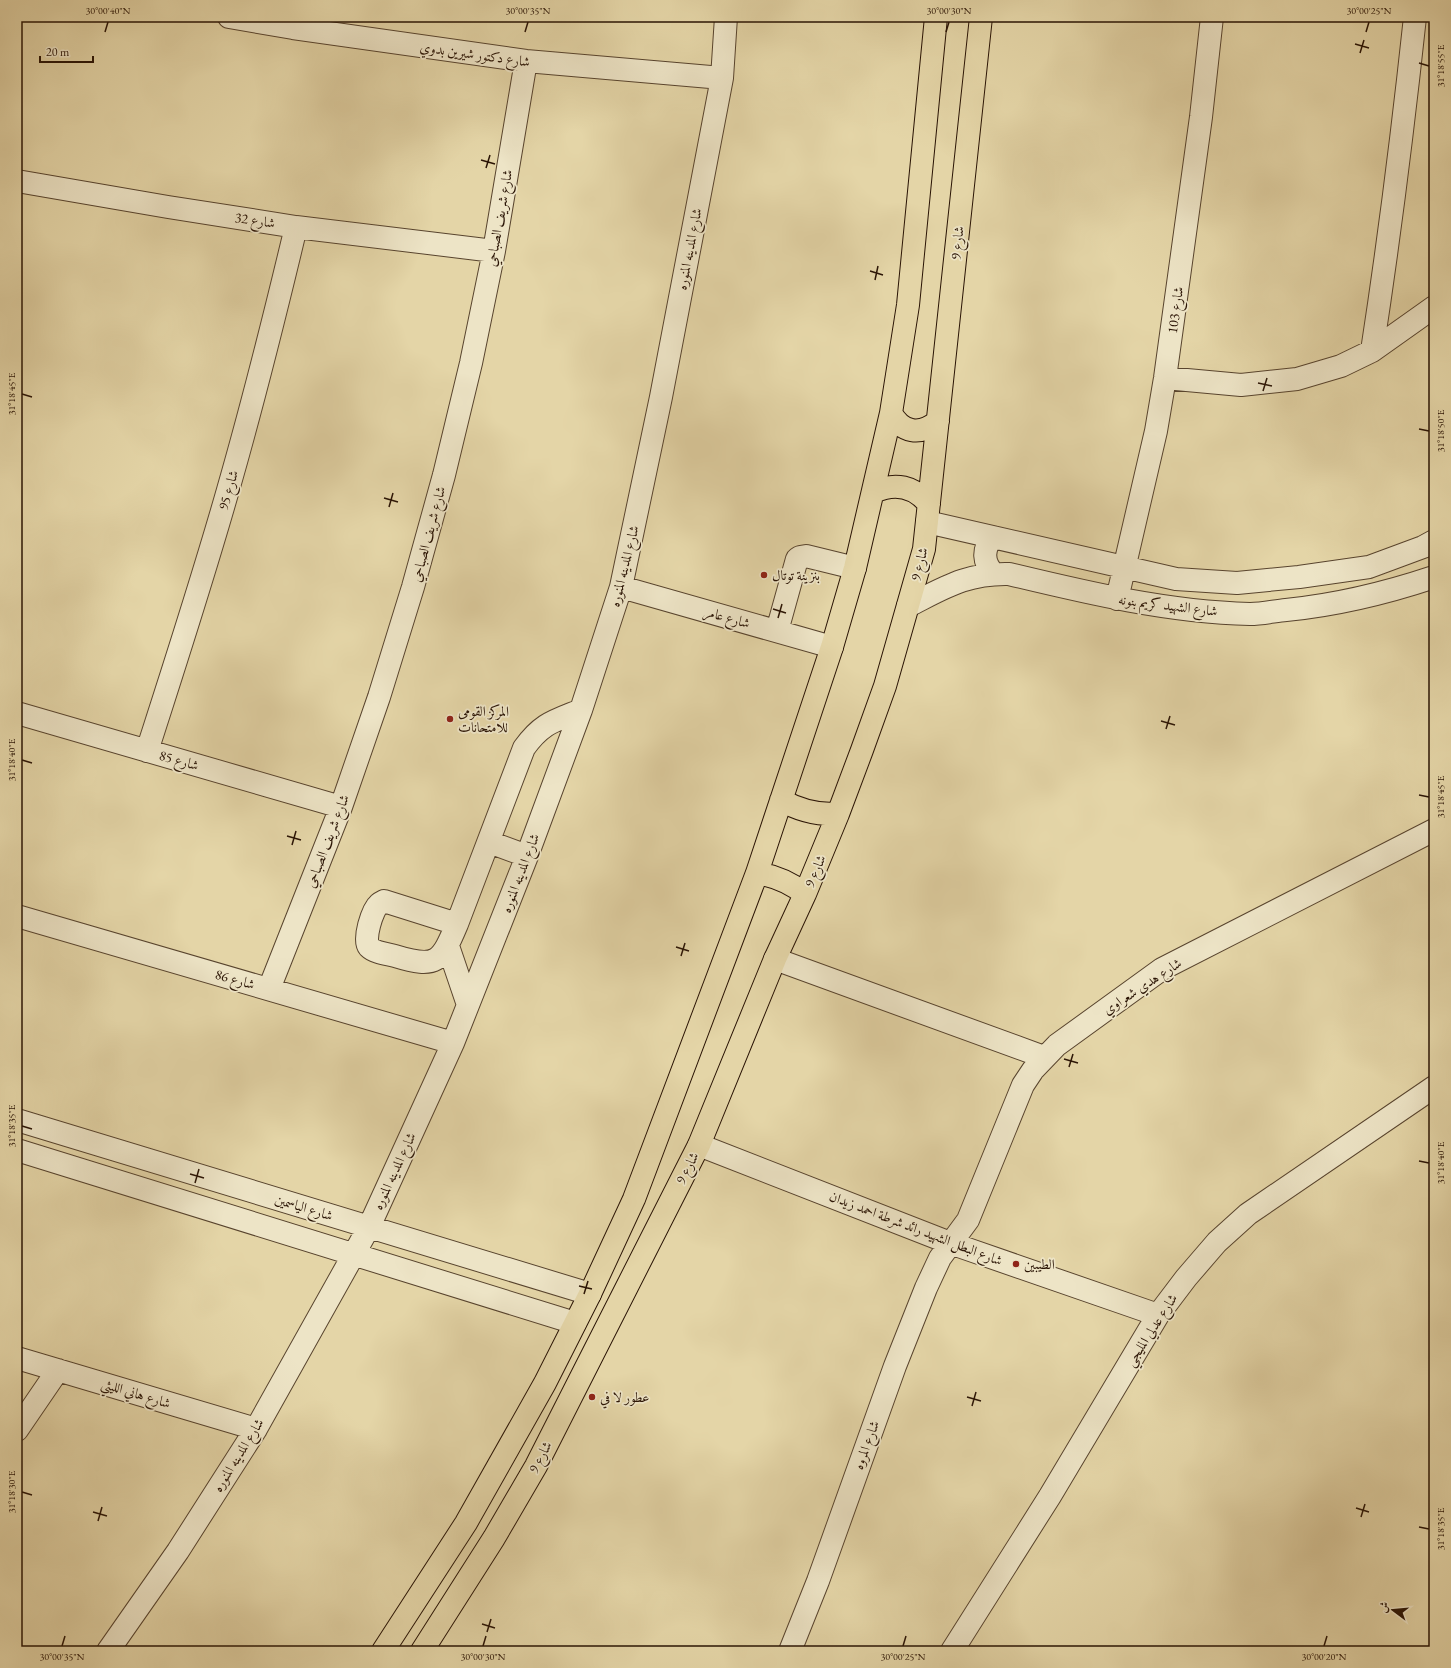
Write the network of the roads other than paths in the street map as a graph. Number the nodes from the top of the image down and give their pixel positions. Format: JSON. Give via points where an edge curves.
{"nodes":[{"id":1,"x":229,"y":17,"type":"edge"},
{"id":2,"x":726,"y":17,"type":"edge"},
{"id":3,"x":936,"y":17,"type":"edge"},
{"id":4,"x":981,"y":17,"type":"edge"},
{"id":5,"x":1212,"y":17,"type":"edge"},
{"id":6,"x":1415,"y":17,"type":"edge"},
{"id":7,"x":526,"y":61,"type":"junction"},
{"id":8,"x":722,"y":78,"type":"junction"},
{"id":9,"x":17,"y":181,"type":"edge"},
{"id":10,"x":296,"y":227,"type":"junction"},
{"id":11,"x":494,"y":251,"type":"junction"},
{"id":12,"x":1434,"y":307,"type":"edge"},
{"id":13,"x":1372,"y":351,"type":"junction"},
{"id":14,"x":1165,"y":378,"type":"junction"},
{"id":15,"x":890,"y":413,"type":"junction"},
{"id":16,"x":938,"y":421,"type":"junction"},
{"id":17,"x":874,"y":492,"type":"junction"},
{"id":18,"x":928,"y":513,"type":"junction"},
{"id":19,"x":993,"y":537,"type":"junction"},
{"id":20,"x":1434,"y":541,"type":"edge"},
{"id":21,"x":1124,"y":567,"type":"junction"},
{"id":22,"x":855,"y":568,"type":"junction"},
{"id":23,"x":994,"y":574,"type":"junction"},
{"id":24,"x":1434,"y":577,"type":"edge"},
{"id":25,"x":621,"y":587,"type":"junction"},
{"id":26,"x":1117,"y":599,"type":"junction"},
{"id":27,"x":908,"y":606,"type":"junction"},
{"id":28,"x":777,"y":631,"type":"junction"},
{"id":29,"x":832,"y":648,"type":"junction"},
{"id":30,"x":581,"y":710,"type":"junction"},
{"id":31,"x":17,"y":713,"type":"edge"},
{"id":32,"x":147,"y":751,"type":"junction"},
{"id":33,"x":781,"y":800,"type":"junction"},
{"id":34,"x":341,"y":806,"type":"junction"},
{"id":35,"x":838,"y":814,"type":"junction"},
{"id":36,"x":1434,"y":830,"type":"edge"},
{"id":37,"x":489,"y":842,"type":"junction"},
{"id":38,"x":527,"y":856,"type":"junction"},
{"id":39,"x":757,"y":873,"type":"junction"},
{"id":40,"x":805,"y":894,"type":"junction"},
{"id":41,"x":17,"y":916,"type":"edge"},
{"id":42,"x":457,"y":924,"type":"junction"},
{"id":43,"x":448,"y":946,"type":"junction"},
{"id":44,"x":775,"y":959,"type":"junction"},
{"id":45,"x":268,"y":989,"type":"junction"},
{"id":46,"x":468,"y":1005,"type":"junction"},
{"id":47,"x":453,"y":1043,"type":"junction"},
{"id":48,"x":1044,"y":1057,"type":"junction"},
{"id":49,"x":1434,"y":1087,"type":"edge"},
{"id":50,"x":17,"y":1120,"type":"edge"},
{"id":51,"x":699,"y":1145,"type":"junction"},
{"id":52,"x":17,"y":1150,"type":"edge"},
{"id":53,"x":369,"y":1227,"type":"junction"},
{"id":54,"x":950,"y":1243,"type":"junction"},
{"id":55,"x":355,"y":1254,"type":"junction"},
{"id":56,"x":590,"y":1294,"type":"junction"},
{"id":57,"x":1158,"y":1316,"type":"junction"},
{"id":58,"x":575,"y":1322,"type":"junction"},
{"id":59,"x":17,"y":1358,"type":"edge"},
{"id":60,"x":58,"y":1370,"type":"junction"},
{"id":61,"x":256,"y":1429,"type":"junction"},
{"id":62,"x":17,"y":1430,"type":"edge"},
{"id":63,"x":108,"y":1651,"type":"edge"},
{"id":64,"x":383,"y":1651,"type":"edge"},
{"id":65,"x":422,"y":1651,"type":"edge"},
{"id":66,"x":790,"y":1651,"type":"edge"},
{"id":67,"x":952,"y":1651,"type":"edge"}],
"edges":[{"from":1,"to":7,"type":"street","name":"شارع دكتور شيرين بدوي"},
{"from":2,"to":8,"type":"street","name":"شارع المدينه المنوره"},
{"from":3,"to":15,"type":"main road","via":[[908,305]]},
{"from":4,"to":16,"type":"main road","name":"شارع 9"},
{"from":5,"to":14,"type":"street","name":"شارع 103","via":[[1201,117]]},
{"from":6,"to":13,"type":"street","via":[[1391,225]]},
{"from":7,"to":8,"type":"street","name":"شارع دكتور شيرين بدوي"},
{"from":7,"to":11,"type":"street","name":"شارع شريف الصباحي"},
{"from":8,"to":25,"type":"street","name":"شارع المدينه المنوره","via":[[661,397]]},
{"from":9,"to":10,"type":"street","name":"شارع 32"},
{"from":10,"to":11,"type":"street","name":"شارع 32"},
{"from":10,"to":32,"type":"street","name":"شارع 95","via":[[264,359],[228,490]]},
{"from":11,"to":34,"type":"street","name":"شارع شريف الصباحي","via":[[444,475],[379,697]]},
{"from":12,"to":13,"type":"street"},
{"from":13,"to":14,"type":"street","via":[[1341,366],[1297,379],[1241,385]]},
{"from":14,"to":21,"type":"street","name":"شارع 103","via":[[1156,431]]},
{"from":15,"to":16,"type":"main road","via":[[894,420],[908,430],[924,430]]},
{"from":15,"to":17,"type":"main road"},
{"from":16,"to":18,"type":"main road","name":"شارع 9"},
{"from":17,"to":18,"type":"main road","via":[[890,486],[899,486],[916,492]]},
{"from":17,"to":22,"type":"main road"},
{"from":18,"to":19,"type":"street","name":"شارع الشهيد كريم بنونه"},
{"from":18,"to":27,"type":"main road","name":"شارع 9","via":[[924,549]]},
{"from":19,"to":21,"type":"street","name":"شارع الشهيد كريم بنونه"},
{"from":19,"to":23,"type":"street","via":[[985,553],[987,564]]},
{"from":20,"to":21,"type":"street","name":"شارع الشهيد كريم بنونه","via":[[1369,567],[1237,583],[1176,579]]},
{"from":21,"to":26,"type":"street","name":"شارع 103"},
{"from":22,"to":28,"type":"street","via":[[806,556],[797,559]]},
{"from":22,"to":29,"type":"main road"},
{"from":23,"to":26,"type":"street","name":"شارع الشهيد كريم بنونه","via":[[1009,574]]},
{"from":23,"to":27,"type":"street","name":"شارع الشهيد كريم بنونه","via":[[980,575],[953,583]]},
{"from":24,"to":26,"type":"street","name":"شارع الشهيد كريم بنونه","via":[[1385,593],[1314,607],[1252,614],[1182,609]]},
{"from":25,"to":28,"type":"street","name":"شارع عامر"},
{"from":25,"to":30,"type":"street","name":"شارع المدينه المنوره"},
{"from":27,"to":35,"type":"main road","name":"شارع 9","via":[[882,693]]},
{"from":28,"to":29,"type":"street","name":"شارع عامر"},
{"from":29,"to":33,"type":"main road"},
{"from":30,"to":37,"type":"street","via":[[546,724],[524,748]]},
{"from":30,"to":38,"type":"street","name":"شارع المدينه المنوره"},
{"from":31,"to":32,"type":"street","name":"شارع 85"},
{"from":32,"to":34,"type":"street","name":"شارع 85"},
{"from":33,"to":35,"type":"main road","via":[[794,808],[809,812]]},
{"from":33,"to":39,"type":"main road"},
{"from":34,"to":45,"type":"street","name":"شارع شريف الصباحي"},
{"from":35,"to":40,"type":"main road","name":"شارع 9"},
{"from":36,"to":48,"type":"street","name":"شارع هدي شعراوي","via":[[1162,969],[1074,1032]]},
{"from":37,"to":38,"type":"street"},
{"from":37,"to":42,"type":"street"},
{"from":38,"to":46,"type":"street","name":"شارع المدينه المنوره"},
{"from":39,"to":40,"type":"main road","via":[[783,880]]},
{"from":39,"to":56,"type":"main road","via":[[634,1199]]},
{"from":40,"to":44,"type":"main road","name":"شارع 9"},
{"from":41,"to":45,"type":"street","name":"شارع 86"},
{"from":42,"to":43,"type":"street"},
{"from":42,"to":43,"type":"street","via":[[384,901],[378,904],[366,934],[366,941],[370,947],[416,963],[429,963],[440,957]]},
{"from":43,"to":46,"type":"street"},
{"from":44,"to":48,"type":"street"},
{"from":44,"to":51,"type":"main road","name":"شارع 9"},
{"from":45,"to":47,"type":"street","name":"شارع 86"},
{"from":46,"to":47,"type":"street","name":"شارع المدينه المنوره"},
{"from":47,"to":53,"type":"street","name":"شارع المدينه المنوره"},
{"from":48,"to":54,"type":"street","name":"شارع هدي شعراوي","via":[[1024,1085],[968,1220]]},
{"from":49,"to":57,"type":"street","name":"شارع عدلي المليجي","via":[[1248,1214],[1216,1242]]},
{"from":50,"to":53,"type":"street","name":"شارع الياسمين"},
{"from":51,"to":54,"type":"street","name":"شارع البطل الشهيد رائد شرطة احمد زيدان"},
{"from":51,"to":65,"type":"main road","name":"شارع 9","via":[[536,1466],[494,1538]]},
{"from":52,"to":55,"type":"street"},
{"from":53,"to":55,"type":"street","name":"شارع المدينه المنوره"},
{"from":53,"to":56,"type":"street","name":"شارع الياسمين"},
{"from":54,"to":57,"type":"street","name":"شارع البطل الشهيد رائد شرطة احمد زيدان"},
{"from":54,"to":66,"type":"street","name":"شارع المروه","via":[[932,1271],[894,1366]]},
{"from":55,"to":58,"type":"street"},
{"from":55,"to":61,"type":"street","name":"شارع المدينه المنوره"},
{"from":56,"to":58,"type":"main road"},
{"from":57,"to":67,"type":"street","name":"شارع عدلي المليجي","via":[[1050,1496]]},
{"from":58,"to":64,"type":"main road","via":[[545,1383],[466,1523]]},
{"from":59,"to":60,"type":"street","name":"شارع هاني الليثي"},
{"from":60,"to":61,"type":"street","name":"شارع هاني الليثي"},
{"from":60,"to":62,"type":"street"},
{"from":61,"to":63,"type":"street","name":"شارع المدينه المنوره","via":[[178,1551]]}]}
